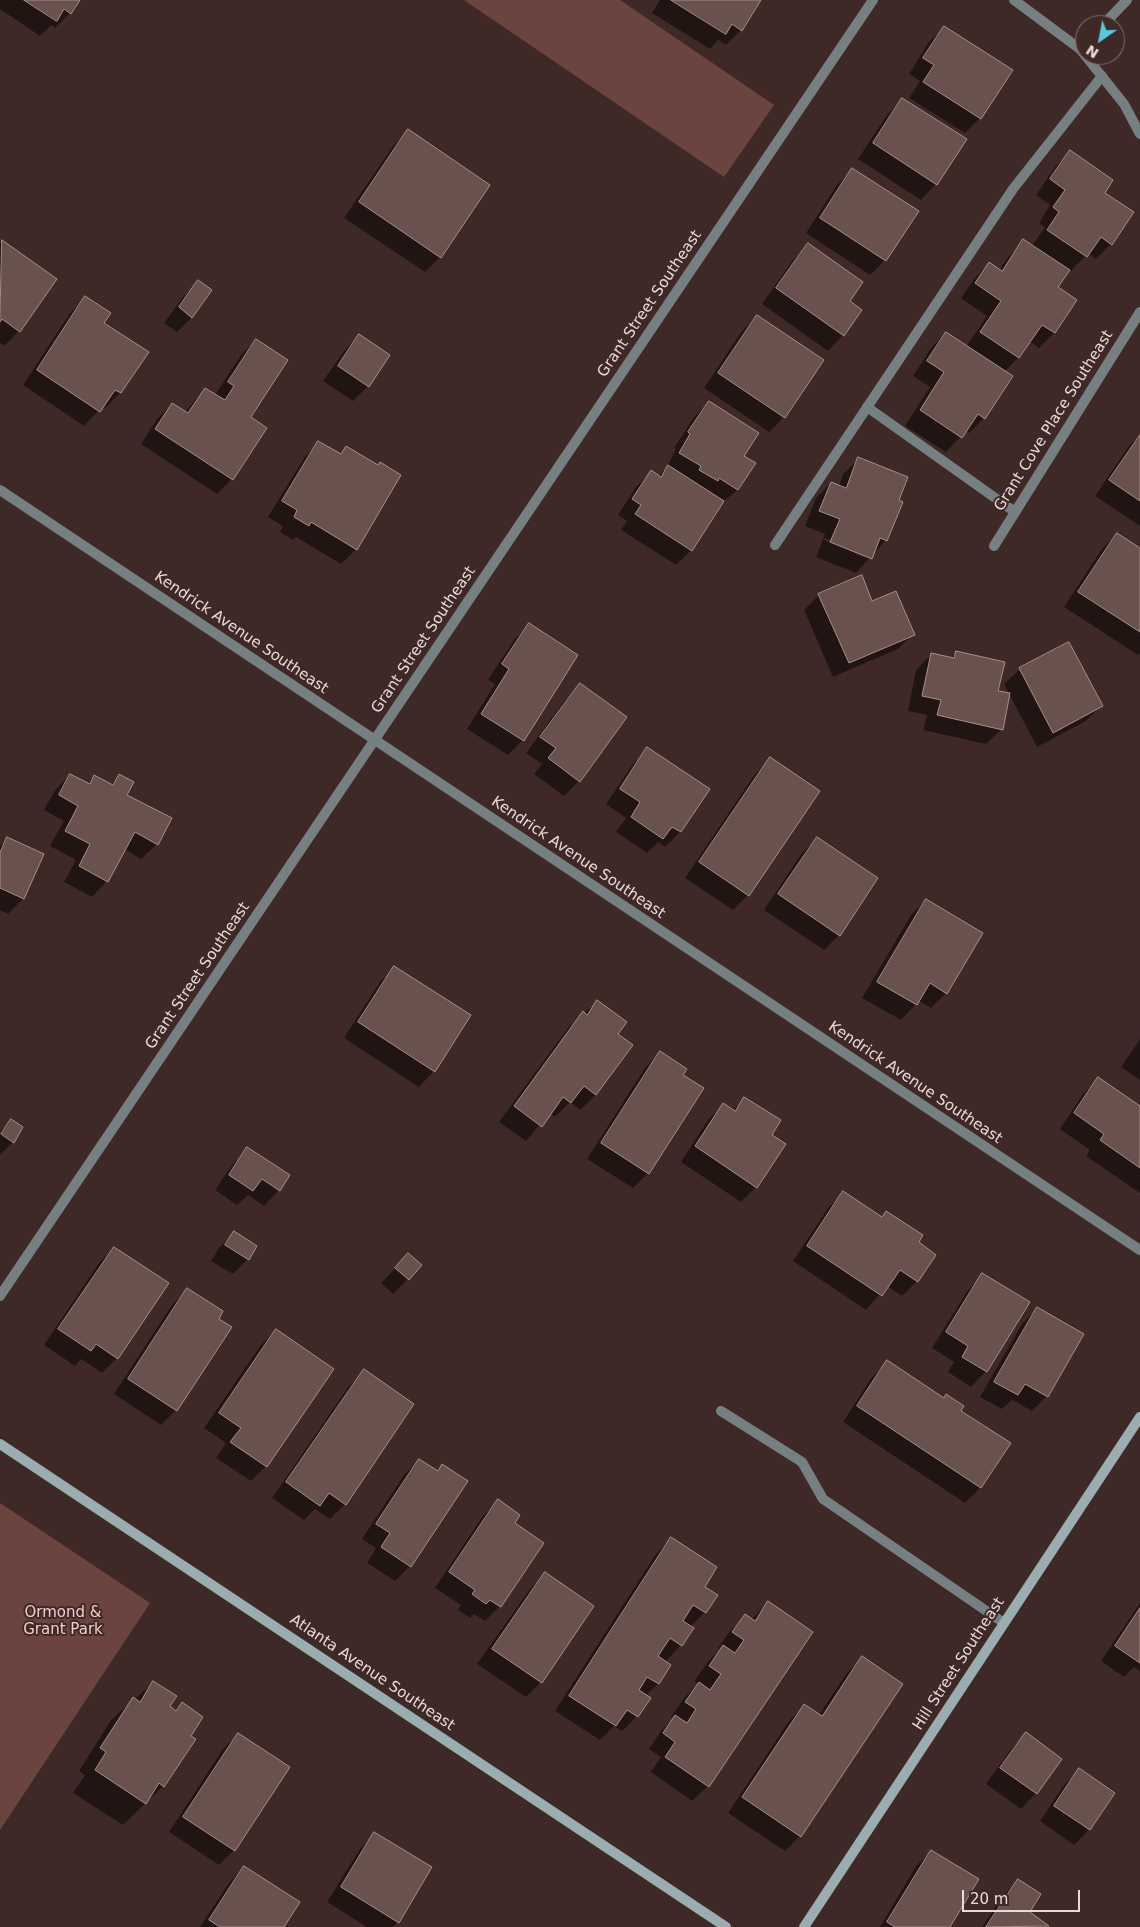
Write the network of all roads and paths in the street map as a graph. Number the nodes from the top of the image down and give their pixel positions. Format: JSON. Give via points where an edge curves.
{"nodes":[{"id":1,"x":873,"y":0,"type":"edge"},
{"id":2,"x":1014,"y":0,"type":"edge"},
{"id":3,"x":1127,"y":0,"type":"edge"},
{"id":4,"x":1113,"y":15,"type":"edge"},
{"id":5,"x":1075,"y":42,"type":"edge"},
{"id":6,"x":1095,"y":65,"type":"edge"},
{"id":7,"x":1102,"y":76,"type":"junction"},
{"id":8,"x":1140,"y":134,"type":"edge"},
{"id":9,"x":1140,"y":312,"type":"edge"},
{"id":10,"x":867,"y":407,"type":"junction"},
{"id":11,"x":0,"y":490,"type":"edge"},
{"id":12,"x":1015,"y":512,"type":"junction"},
{"id":13,"x":775,"y":545,"type":"dead end"},
{"id":14,"x":994,"y":546,"type":"dead end"},
{"id":15,"x":374,"y":741,"type":"junction"},
{"id":16,"x":1140,"y":1250,"type":"edge"},
{"id":17,"x":0,"y":1296,"type":"edge"},
{"id":18,"x":721,"y":1411,"type":"dead end"},
{"id":19,"x":1140,"y":1417,"type":"edge"},
{"id":20,"x":0,"y":1444,"type":"edge"},
{"id":21,"x":1004,"y":1623,"type":"junction"},
{"id":22,"x":726,"y":1927,"type":"edge"},
{"id":23,"x":804,"y":1927,"type":"edge"}],
"edges":[{"from":1,"to":15,"type":"street","name":"Grant Street Southeast"},
{"from":2,"to":5,"type":"street"},
{"from":3,"to":4,"type":"street"},
{"from":6,"to":7,"type":"street"},
{"from":7,"to":8,"type":"street","via":[[1124,104]]},
{"from":7,"to":10,"type":"street","via":[[1013,189]]},
{"from":9,"to":12,"type":"street","name":"Grant Cove Place Southeast"},
{"from":10,"to":12,"type":"street"},
{"from":10,"to":13,"type":"street"},
{"from":11,"to":15,"type":"street","name":"Kendrick Avenue Southeast"},
{"from":12,"to":14,"type":"street","name":"Grant Cove Place Southeast"},
{"from":15,"to":16,"type":"street","name":"Kendrick Avenue Southeast"},
{"from":15,"to":17,"type":"street","name":"Grant Street Southeast"},
{"from":18,"to":21,"type":"street","via":[[802,1462],[823,1499]]},
{"from":19,"to":21,"type":"street","name":"Hill Street Southeast"},
{"from":20,"to":22,"type":"street","name":"Atlanta Avenue Southeast"},
{"from":21,"to":23,"type":"street","name":"Hill Street Southeast"}]}
